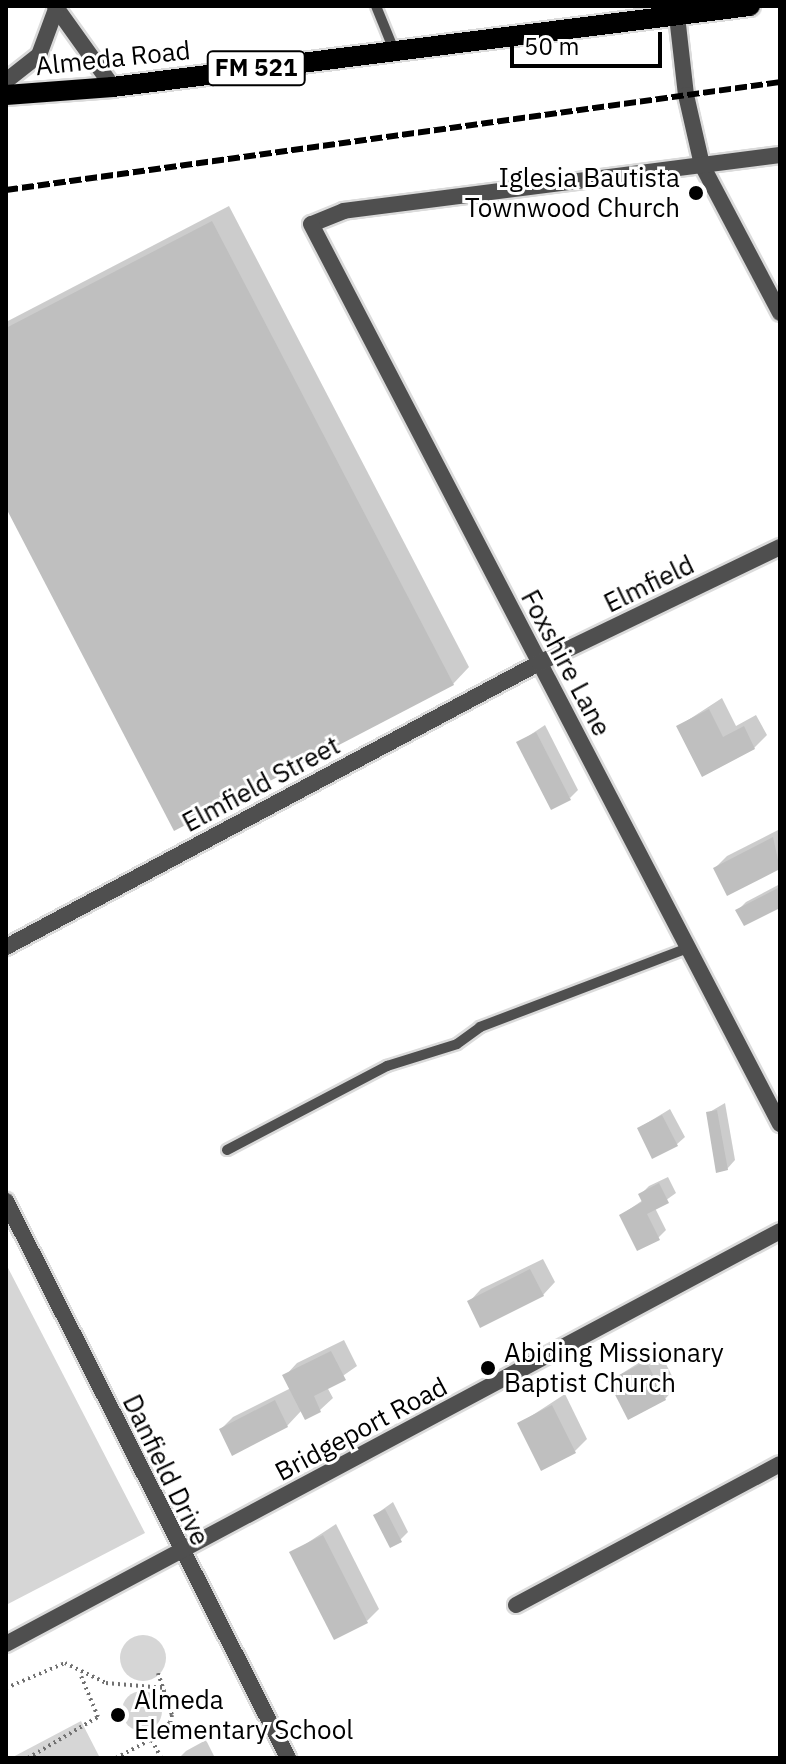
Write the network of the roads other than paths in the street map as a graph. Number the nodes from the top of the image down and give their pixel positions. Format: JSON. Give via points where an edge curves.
{"nodes":[{"id":1,"x":376,"y":6,"type":"edge"},
{"id":2,"x":750,"y":6,"type":"edge"},
{"id":3,"x":55,"y":7,"type":"edge"},
{"id":4,"x":648,"y":12,"type":"edge"},
{"id":5,"x":677,"y":16,"type":"junction"},
{"id":6,"x":394,"y":50,"type":"junction"},
{"id":7,"x":6,"y":81,"type":"edge"},
{"id":8,"x":113,"y":87,"type":"junction"},
{"id":9,"x":6,"y":95,"type":"edge"},
{"id":10,"x":780,"y":155,"type":"edge"},
{"id":11,"x":702,"y":165,"type":"junction"},
{"id":12,"x":780,"y":313,"type":"edge"},
{"id":13,"x":780,"y":547,"type":"edge"},
{"id":14,"x":539,"y":663,"type":"junction"},
{"id":15,"x":6,"y":947,"type":"edge"},
{"id":16,"x":688,"y":948,"type":"junction"},
{"id":17,"x":780,"y":1124,"type":"edge"},
{"id":18,"x":227,"y":1150,"type":"dead end"},
{"id":19,"x":6,"y":1201,"type":"edge"},
{"id":20,"x":780,"y":1231,"type":"edge"},
{"id":21,"x":780,"y":1464,"type":"edge"},
{"id":22,"x":181,"y":1553,"type":"junction"},
{"id":23,"x":516,"y":1605,"type":"dead end"},
{"id":24,"x":6,"y":1644,"type":"edge"},
{"id":25,"x":288,"y":1758,"type":"edge"}],
"edges":[{"from":1,"to":6,"type":"lane"},
{"from":2,"to":5,"type":"main road","name":"Almeda Road","number":"FM 521"},
{"from":3,"to":7,"type":"street","via":[[39,55]]},
{"from":3,"to":8,"type":"street"},
{"from":4,"to":5,"type":"main road","name":"Almeda Road","number":"FM 521"},
{"from":4,"to":6,"type":"main road","name":"Almeda Road","number":"FM 521"},
{"from":5,"to":11,"type":"street","via":[[686,95]]},
{"from":6,"to":8,"type":"main road","name":"Almeda Road","number":"FM 521"},
{"from":8,"to":9,"type":"main road","name":"Almeda Road","number":"FM 521"},
{"from":10,"to":11,"type":"street"},
{"from":11,"to":12,"type":"street"},
{"from":11,"to":14,"type":"street","name":"Foxshire Lane","via":[[344,211],[311,224]]},
{"from":13,"to":14,"type":"street","name":"Elmfield"},
{"from":14,"to":15,"type":"street","name":"Elmfield Street"},
{"from":14,"to":16,"type":"street","name":"Foxshire Lane"},
{"from":16,"to":17,"type":"street","name":"Foxshire Lane"},
{"from":16,"to":18,"type":"lane","via":[[480,1027],[457,1044],[387,1066]]},
{"from":19,"to":22,"type":"street","name":"Danfield Drive"},
{"from":20,"to":22,"type":"street","name":"Bridgeport Road"},
{"from":21,"to":23,"type":"street"},
{"from":22,"to":24,"type":"street","name":"Bridgeport Road"},
{"from":22,"to":25,"type":"street","name":"Danfield Drive"}]}
